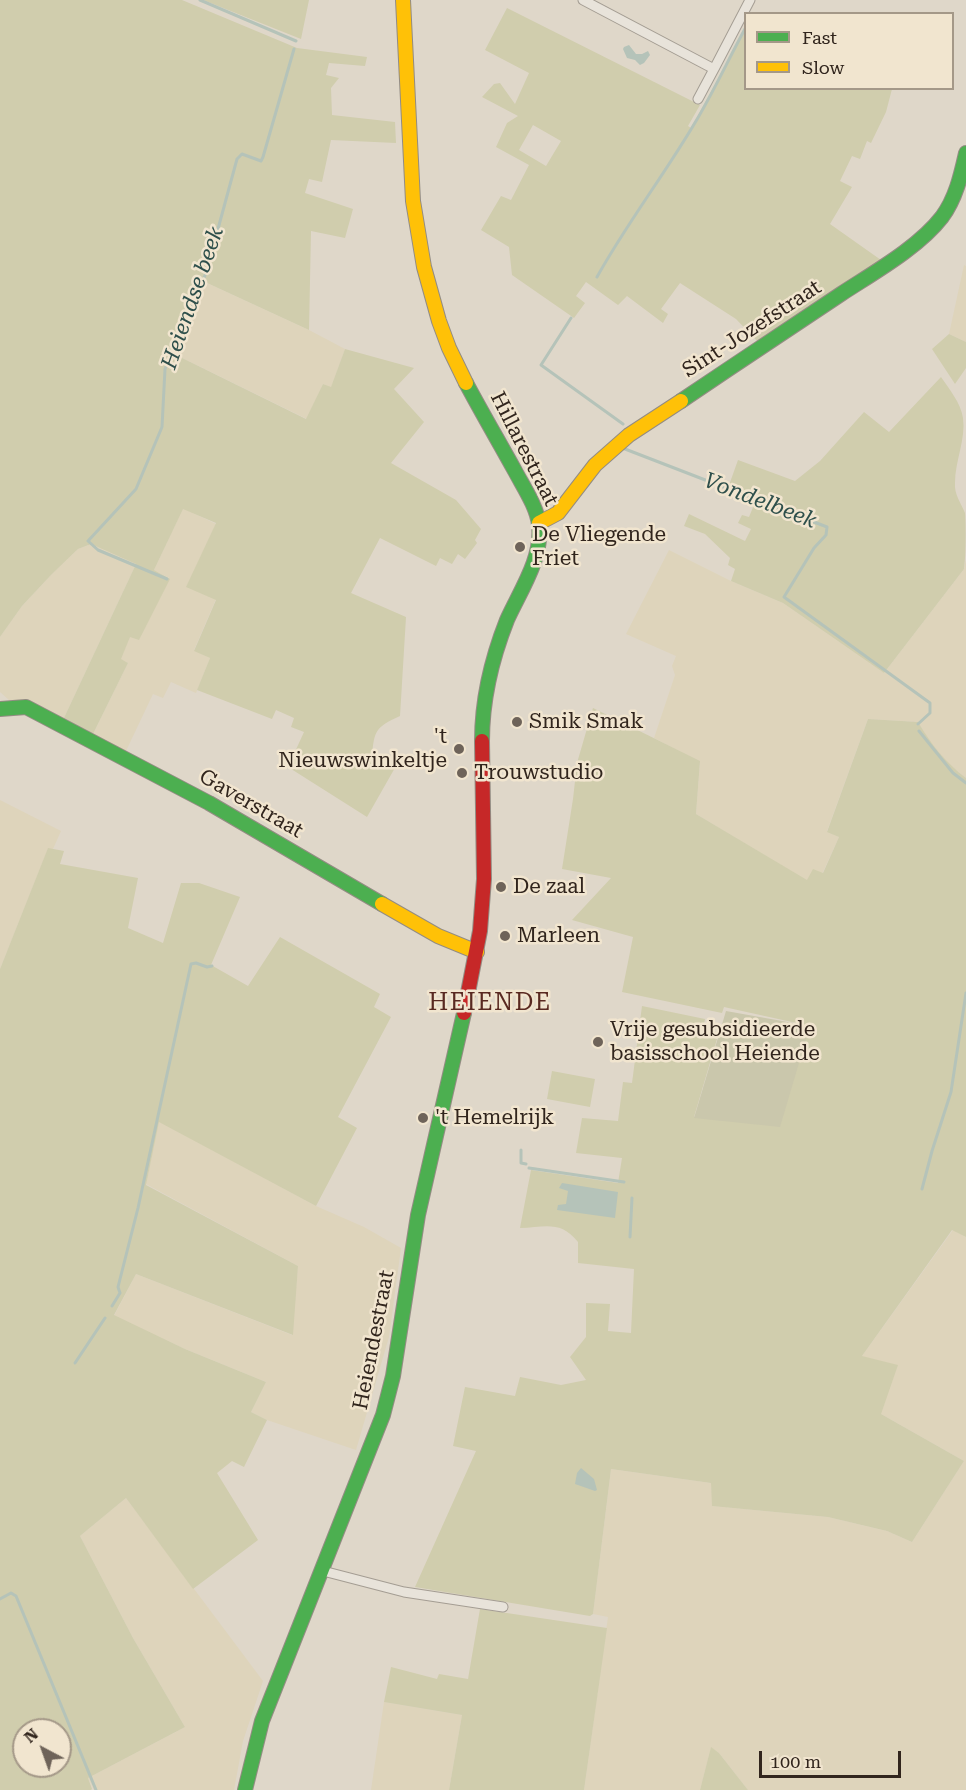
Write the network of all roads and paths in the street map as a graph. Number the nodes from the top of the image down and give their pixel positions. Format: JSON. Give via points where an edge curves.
{"nodes":[{"id":1,"x":403,"y":0,"type":"edge"},
{"id":2,"x":583,"y":0,"type":"edge"},
{"id":3,"x":750,"y":0,"type":"edge"},
{"id":4,"x":714,"y":69,"type":"junction"},
{"id":5,"x":698,"y":99,"type":"dead end"},
{"id":6,"x":966,"y":153,"type":"edge"},
{"id":7,"x":538,"y":523,"type":"junction"},
{"id":8,"x":0,"y":708,"type":"edge"},
{"id":9,"x":477,"y":952,"type":"junction"},
{"id":10,"x":322,"y":1571,"type":"junction"},
{"id":11,"x":503,"y":1607,"type":"dead end"},
{"id":12,"x":245,"y":1790,"type":"edge"}],
"edges":[{"from":1,"to":7,"type":"main road","name":"Hillarestraat","via":[[413,201],[426,276],[449,348],[529,497]]},
{"from":2,"to":4,"type":"street"},
{"from":3,"to":4,"type":"street"},
{"from":4,"to":5,"type":"street"},
{"from":6,"to":7,"type":"main road","name":"Sint-Jozefstraat","via":[[950,202],[940,219],[873,273],[629,435],[595,465],[558,513]]},
{"from":7,"to":9,"type":"main road","name":"Hillarestraat","via":[[537,556],[507,621],[486,693],[482,726],[484,879]]},
{"from":8,"to":9,"type":"main road","name":"Gaverstraat","via":[[26,707],[208,803],[438,936]]},
{"from":9,"to":10,"type":"main road","name":"Heiendestraat","via":[[418,1215],[393,1376],[371,1448]]},
{"from":10,"to":11,"type":"street","via":[[404,1592]]},
{"from":10,"to":12,"type":"main road","name":"Heiendestraat","via":[[262,1721]]}]}
